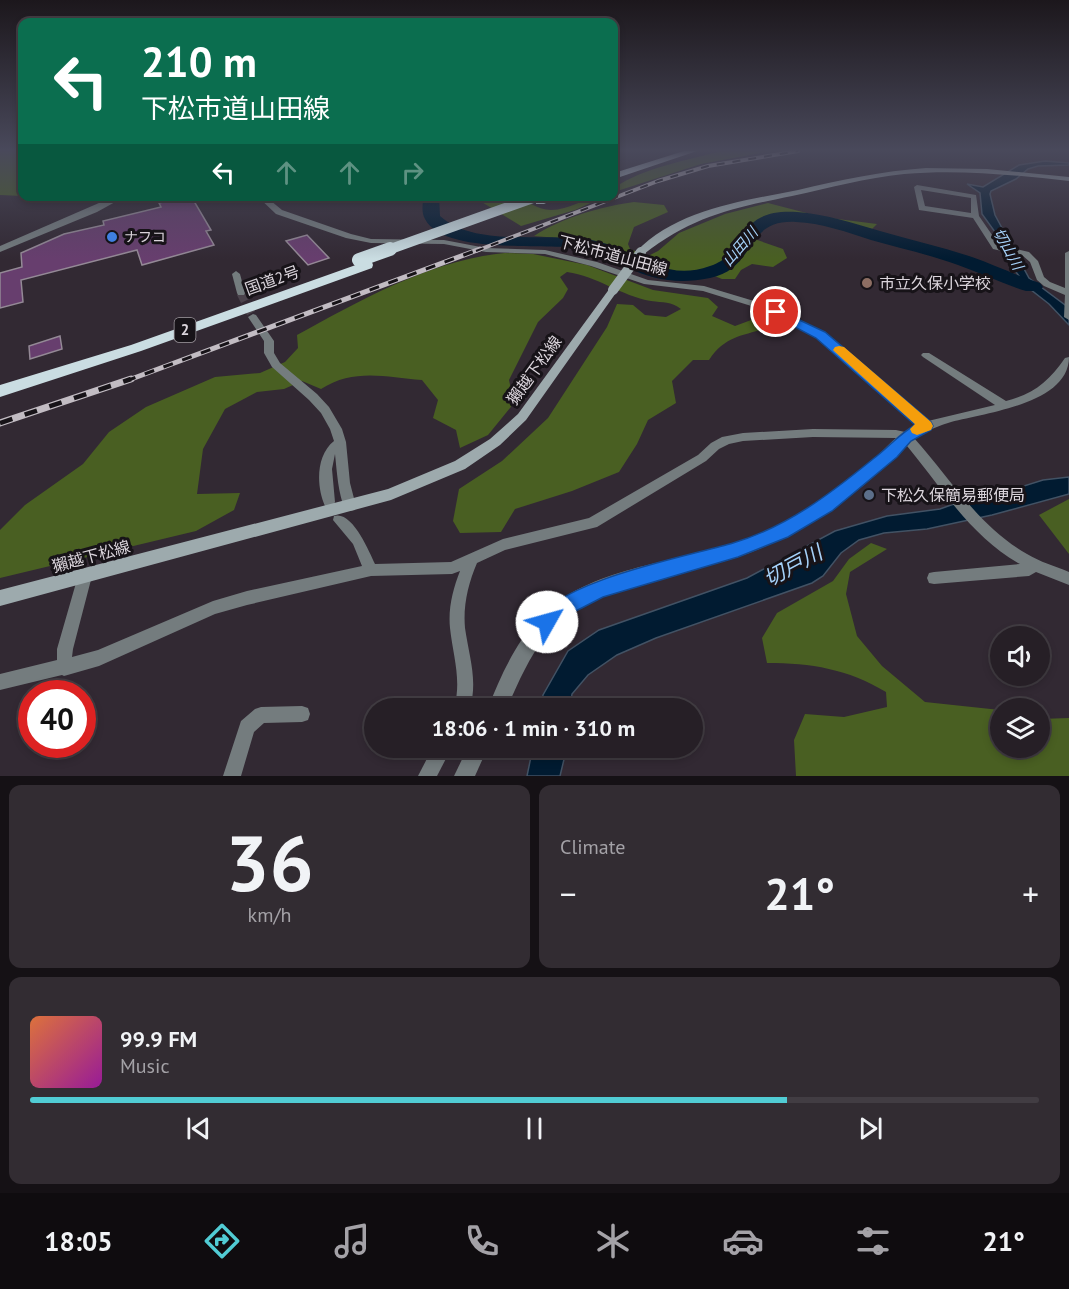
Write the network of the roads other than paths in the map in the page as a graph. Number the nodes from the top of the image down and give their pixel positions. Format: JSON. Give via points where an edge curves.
{"nodes":[{"id":1,"x":823,"y":187,"type":"edge"},
{"id":2,"x":917,"y":187,"type":"edge"},
{"id":3,"x":919,"y":187,"type":"edge"},
{"id":4,"x":112,"y":201,"type":"edge"},
{"id":5,"x":266,"y":201,"type":"edge"},
{"id":6,"x":531,"y":201,"type":"edge"},
{"id":7,"x":975,"y":216,"type":"junction"},
{"id":8,"x":0,"y":249,"type":"edge"},
{"id":9,"x":1069,"y":253,"type":"edge"},
{"id":10,"x":363,"y":262,"type":"junction"},
{"id":11,"x":236,"y":274,"type":"dead end"},
{"id":12,"x":241,"y":293,"type":"tunnel mouth"},
{"id":13,"x":1068,"y":293,"type":"edge"},
{"id":14,"x":1069,"y":306,"type":"edge"},
{"id":15,"x":1069,"y":316,"type":"edge"},
{"id":16,"x":253,"y":317,"type":"tunnel mouth"},
{"id":17,"x":927,"y":355,"type":"dead end"},
{"id":18,"x":1069,"y":360,"type":"edge"},
{"id":19,"x":0,"y":381,"type":"edge"},
{"id":20,"x":0,"y":391,"type":"edge"},
{"id":21,"x":1005,"y":406,"type":"junction"},
{"id":22,"x":926,"y":426,"type":"junction"},
{"id":23,"x":906,"y":437,"type":"junction"},
{"id":24,"x":340,"y":442,"type":"junction"},
{"id":25,"x":329,"y":501,"type":"dead end"},
{"id":26,"x":350,"y":506,"type":"junction"},
{"id":27,"x":339,"y":520,"type":"dead end"},
{"id":28,"x":471,"y":561,"type":"junction"},
{"id":29,"x":1034,"y":564,"type":"junction"},
{"id":30,"x":371,"y":570,"type":"junction"},
{"id":31,"x":85,"y":576,"type":"junction"},
{"id":32,"x":934,"y":578,"type":"dead end"},
{"id":33,"x":1069,"y":579,"type":"edge"},
{"id":34,"x":0,"y":598,"type":"edge"},
{"id":35,"x":64,"y":668,"type":"junction"},
{"id":36,"x":0,"y":682,"type":"edge"},
{"id":37,"x":466,"y":698,"type":"edge"},
{"id":38,"x":501,"y":698,"type":"edge"},
{"id":39,"x":302,"y":714,"type":"dead end"},
{"id":40,"x":437,"y":758,"type":"edge"},
{"id":41,"x":473,"y":758,"type":"edge"},
{"id":42,"x":232,"y":776,"type":"edge"},
{"id":43,"x":427,"y":776,"type":"edge"},
{"id":44,"x":464,"y":776,"type":"edge"}],
"edges":[{"from":1,"to":26,"type":"main road","name":"獺越下松線","bridge":true,"via":[[740,203],[680,224],[641,252],[522,417],[495,442],[428,481]]},
{"from":2,"to":7,"type":"street","via":[[922,208]]},
{"from":3,"to":7,"type":"street","via":[[974,196]]},
{"from":4,"to":8,"type":"street"},
{"from":5,"to":22,"type":"street","name":"下松市道山田線","via":[[279,212],[371,241],[444,242],[486,250],[545,252],[647,282],[704,289],[764,308],[821,335]]},
{"from":6,"to":10,"type":"highway","name":"国道2号","number":"2"},
{"from":7,"to":13,"type":"street","via":[[996,247],[1020,252],[1034,261],[1040,278],[1047,284]]},
{"from":9,"to":13,"type":"street"},
{"from":10,"to":19,"type":"highway","name":"国道2号","number":"2"},
{"from":10,"to":20,"type":"highway","name":"国道2号","number":"2","via":[[146,344]]},
{"from":11,"to":12,"type":"street"},
{"from":13,"to":14,"type":"street"},
{"from":14,"to":15,"type":"street"},
{"from":16,"to":24,"type":"street","via":[[269,340],[276,365],[324,410]]},
{"from":17,"to":21,"type":"street"},
{"from":18,"to":21,"type":"street","via":[[1060,377],[1039,392]]},
{"from":21,"to":22,"type":"street"},
{"from":22,"to":23,"type":"street"},
{"from":23,"to":28,"type":"street","via":[[813,433],[726,440],[592,523],[512,543]]},
{"from":23,"to":29,"type":"street","via":[[979,525],[1015,555]]},
{"from":23,"to":38,"type":"street","via":[[826,506],[782,532],[738,550],[599,589],[567,605],[522,652]]},
{"from":24,"to":25,"type":"street","via":[[326,466]]},
{"from":24,"to":26,"type":"street"},
{"from":26,"to":31,"type":"main road","name":"獺越下松線"},
{"from":27,"to":30,"type":"street","via":[[358,540]]},
{"from":28,"to":30,"type":"street","via":[[440,570]]},
{"from":28,"to":37,"type":"street","via":[[462,579],[458,613],[467,673]]},
{"from":29,"to":32,"type":"street","via":[[1029,570]]},
{"from":29,"to":33,"type":"street"},
{"from":30,"to":35,"type":"street","via":[[213,608],[99,658]]},
{"from":31,"to":34,"type":"main road","name":"獺越下松線"},
{"from":31,"to":35,"type":"street","via":[[65,650]]},
{"from":35,"to":36,"type":"street"},
{"from":39,"to":42,"type":"street","via":[[261,715],[247,727]]},
{"from":40,"to":43,"type":"street"},
{"from":41,"to":44,"type":"street"}]}
